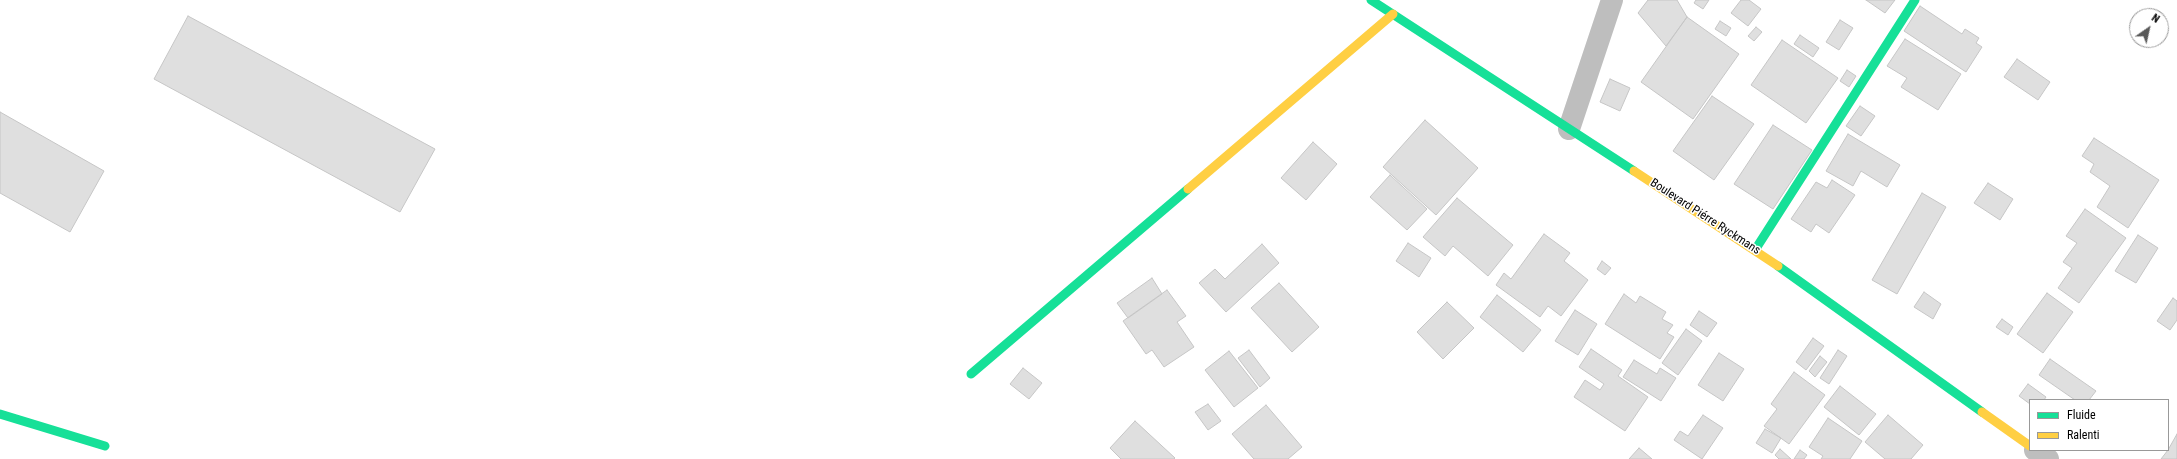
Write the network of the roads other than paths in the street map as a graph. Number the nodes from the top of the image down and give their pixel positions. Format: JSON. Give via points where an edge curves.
{"nodes":[{"id":1,"x":1371,"y":0,"type":"edge"},
{"id":2,"x":1612,"y":0,"type":"edge"},
{"id":3,"x":1915,"y":0,"type":"edge"},
{"id":4,"x":1393,"y":14,"type":"junction"},
{"id":5,"x":1569,"y":129,"type":"junction"},
{"id":6,"x":1755,"y":250,"type":"junction"},
{"id":7,"x":971,"y":374,"type":"dead end"},
{"id":8,"x":0,"y":414,"type":"edge"},
{"id":9,"x":2029,"y":445,"type":"edge"},
{"id":10,"x":105,"y":446,"type":"dead end"},
{"id":11,"x":2036,"y":451,"type":"edge"},
{"id":12,"x":2048,"y":459,"type":"edge"}],
"edges":[{"from":1,"to":4,"type":"street","name":"Boulevard Piérre Ryckmans"},
{"from":2,"to":5,"type":"street"},
{"from":3,"to":6,"type":"street"},
{"from":4,"to":5,"type":"street","name":"Boulevard Piérre Ryckmans"},
{"from":4,"to":7,"type":"street"},
{"from":5,"to":6,"type":"street","name":"Boulevard Piérre Ryckmans"},
{"from":6,"to":9,"type":"street","name":"Boulevard Piérre Ryckmans"},
{"from":8,"to":10,"type":"street"},
{"from":11,"to":12,"type":"street"}]}
